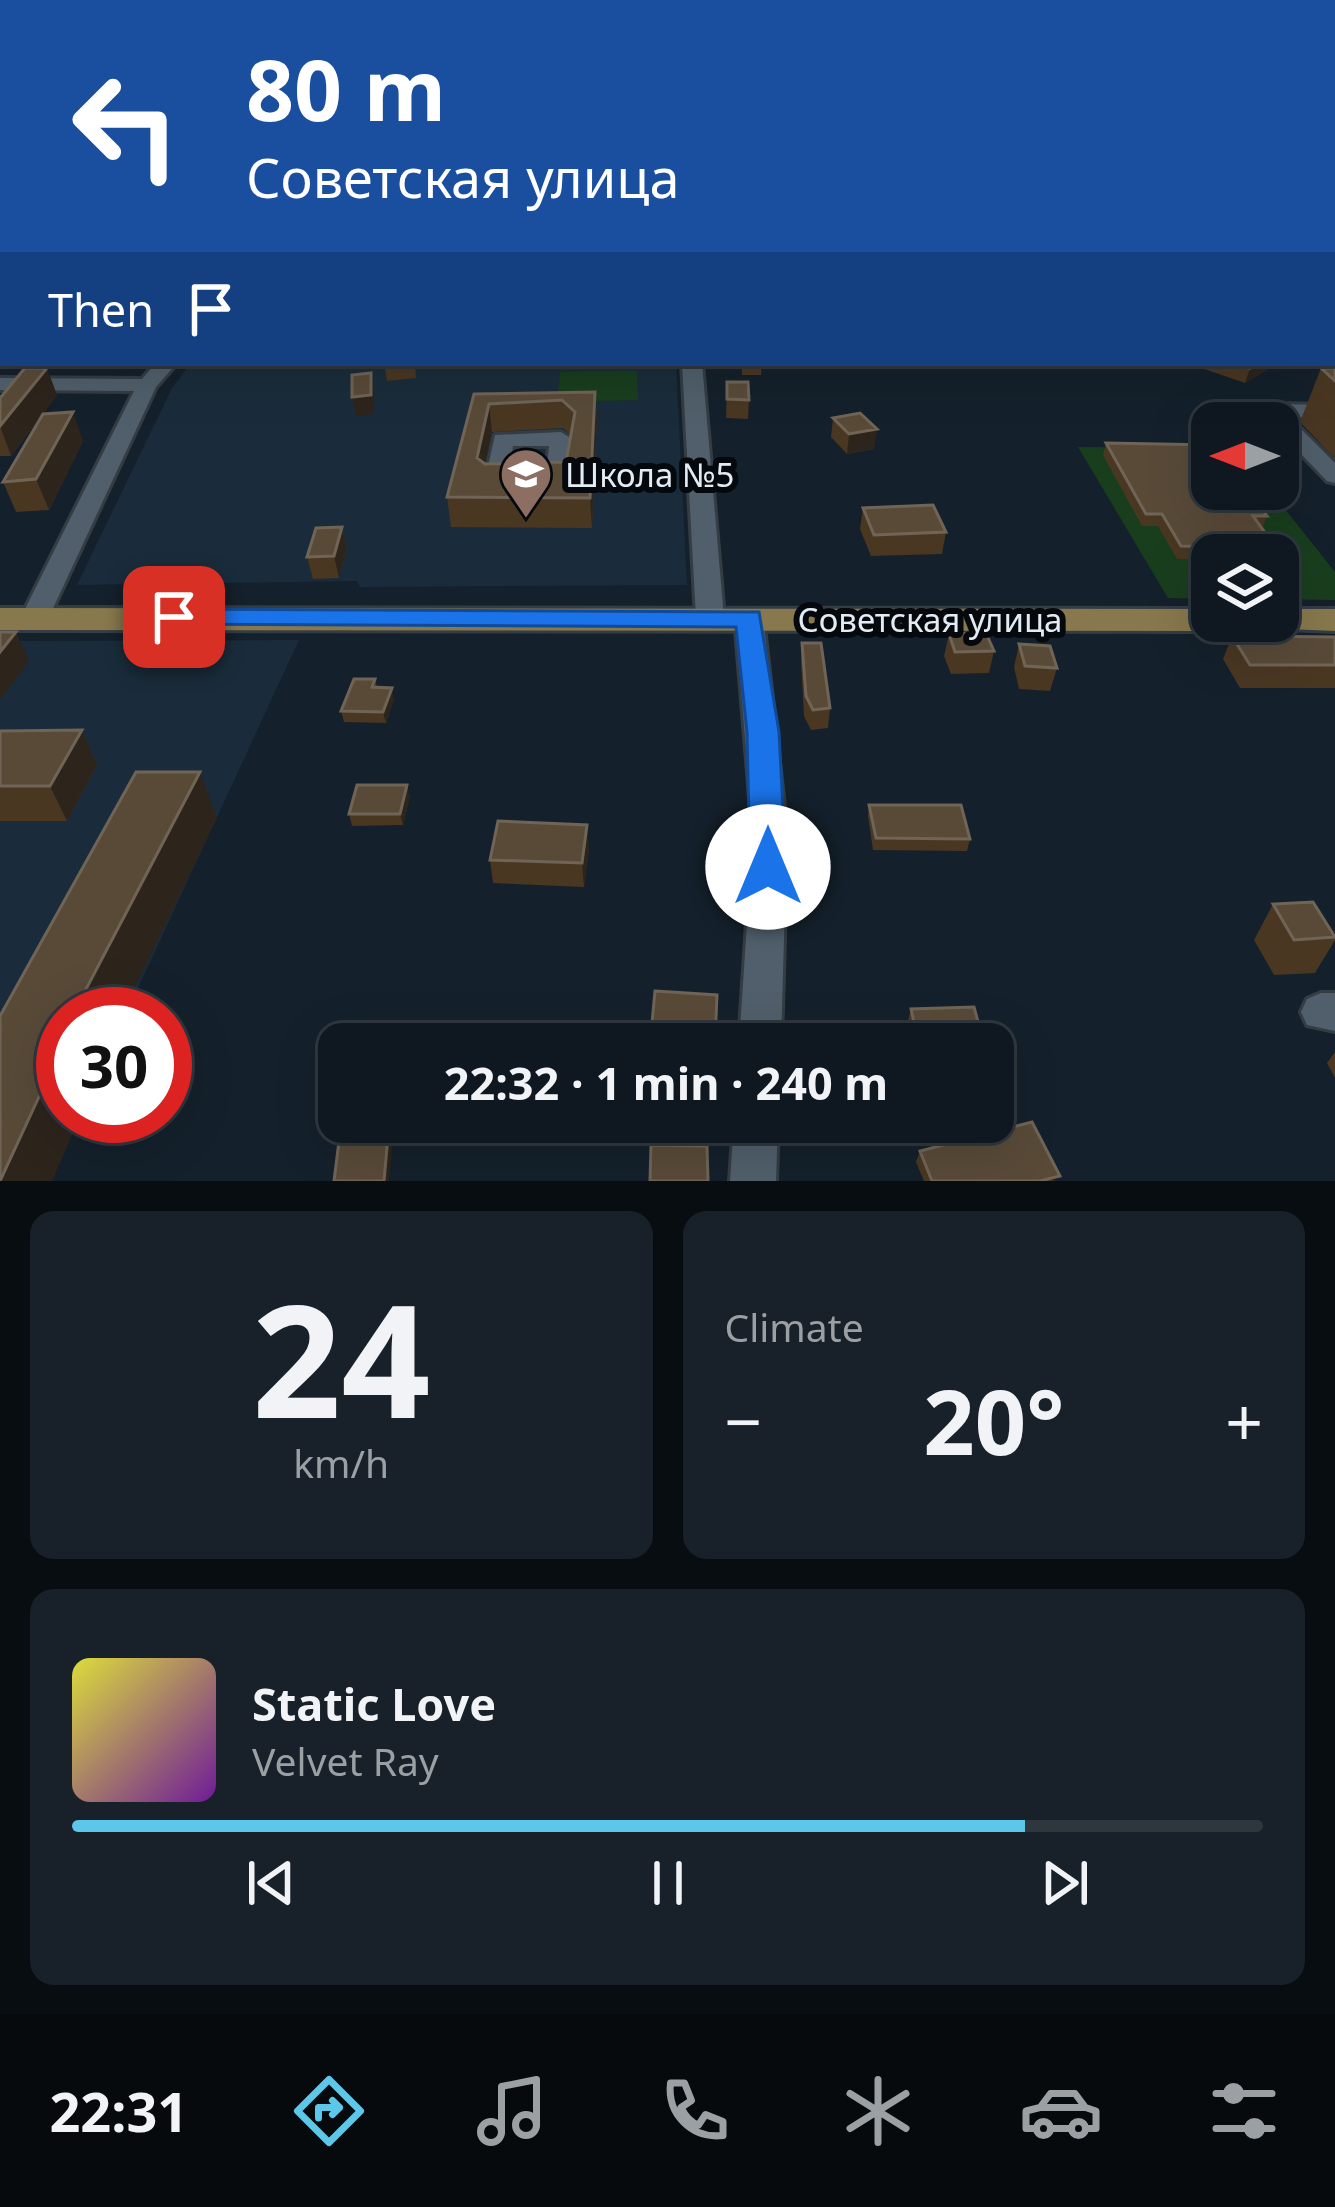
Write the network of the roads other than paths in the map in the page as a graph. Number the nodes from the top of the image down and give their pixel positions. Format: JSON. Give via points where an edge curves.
{"nodes":[{"id":1,"x":164,"y":366,"type":"edge"},
{"id":2,"x":692,"y":366,"type":"edge"},
{"id":3,"x":0,"y":384,"type":"edge"},
{"id":4,"x":147,"y":385,"type":"junction"},
{"id":5,"x":1334,"y":410,"type":"edge"},
{"id":6,"x":1335,"y":476,"type":"edge"},
{"id":7,"x":17,"y":618,"type":"edge"},
{"id":8,"x":710,"y":618,"type":"junction"},
{"id":9,"x":749,"y":618,"type":"junction"},
{"id":10,"x":1191,"y":620,"type":"edge"},
{"id":11,"x":1299,"y":620,"type":"edge"},
{"id":12,"x":1335,"y":620,"type":"edge"},
{"id":13,"x":761,"y":1023,"type":"edge"},
{"id":14,"x":755,"y":1143,"type":"edge"},
{"id":15,"x":753,"y":1181,"type":"edge"}],
"edges":[{"from":1,"to":4,"type":"street"},
{"from":2,"to":8,"type":"street"},
{"from":3,"to":4,"type":"street"},
{"from":4,"to":7,"type":"street"},
{"from":5,"to":6,"type":"street","via":[[1271,410]]},
{"from":7,"to":8,"type":"main road","name":"Советская улица"},
{"from":8,"to":9,"type":"main road","name":"Советская улица"},
{"from":9,"to":10,"type":"main road","name":"Советская улица"},
{"from":9,"to":13,"type":"street","via":[[770,833]]},
{"from":11,"to":12,"type":"main road"},
{"from":14,"to":15,"type":"street"}]}
